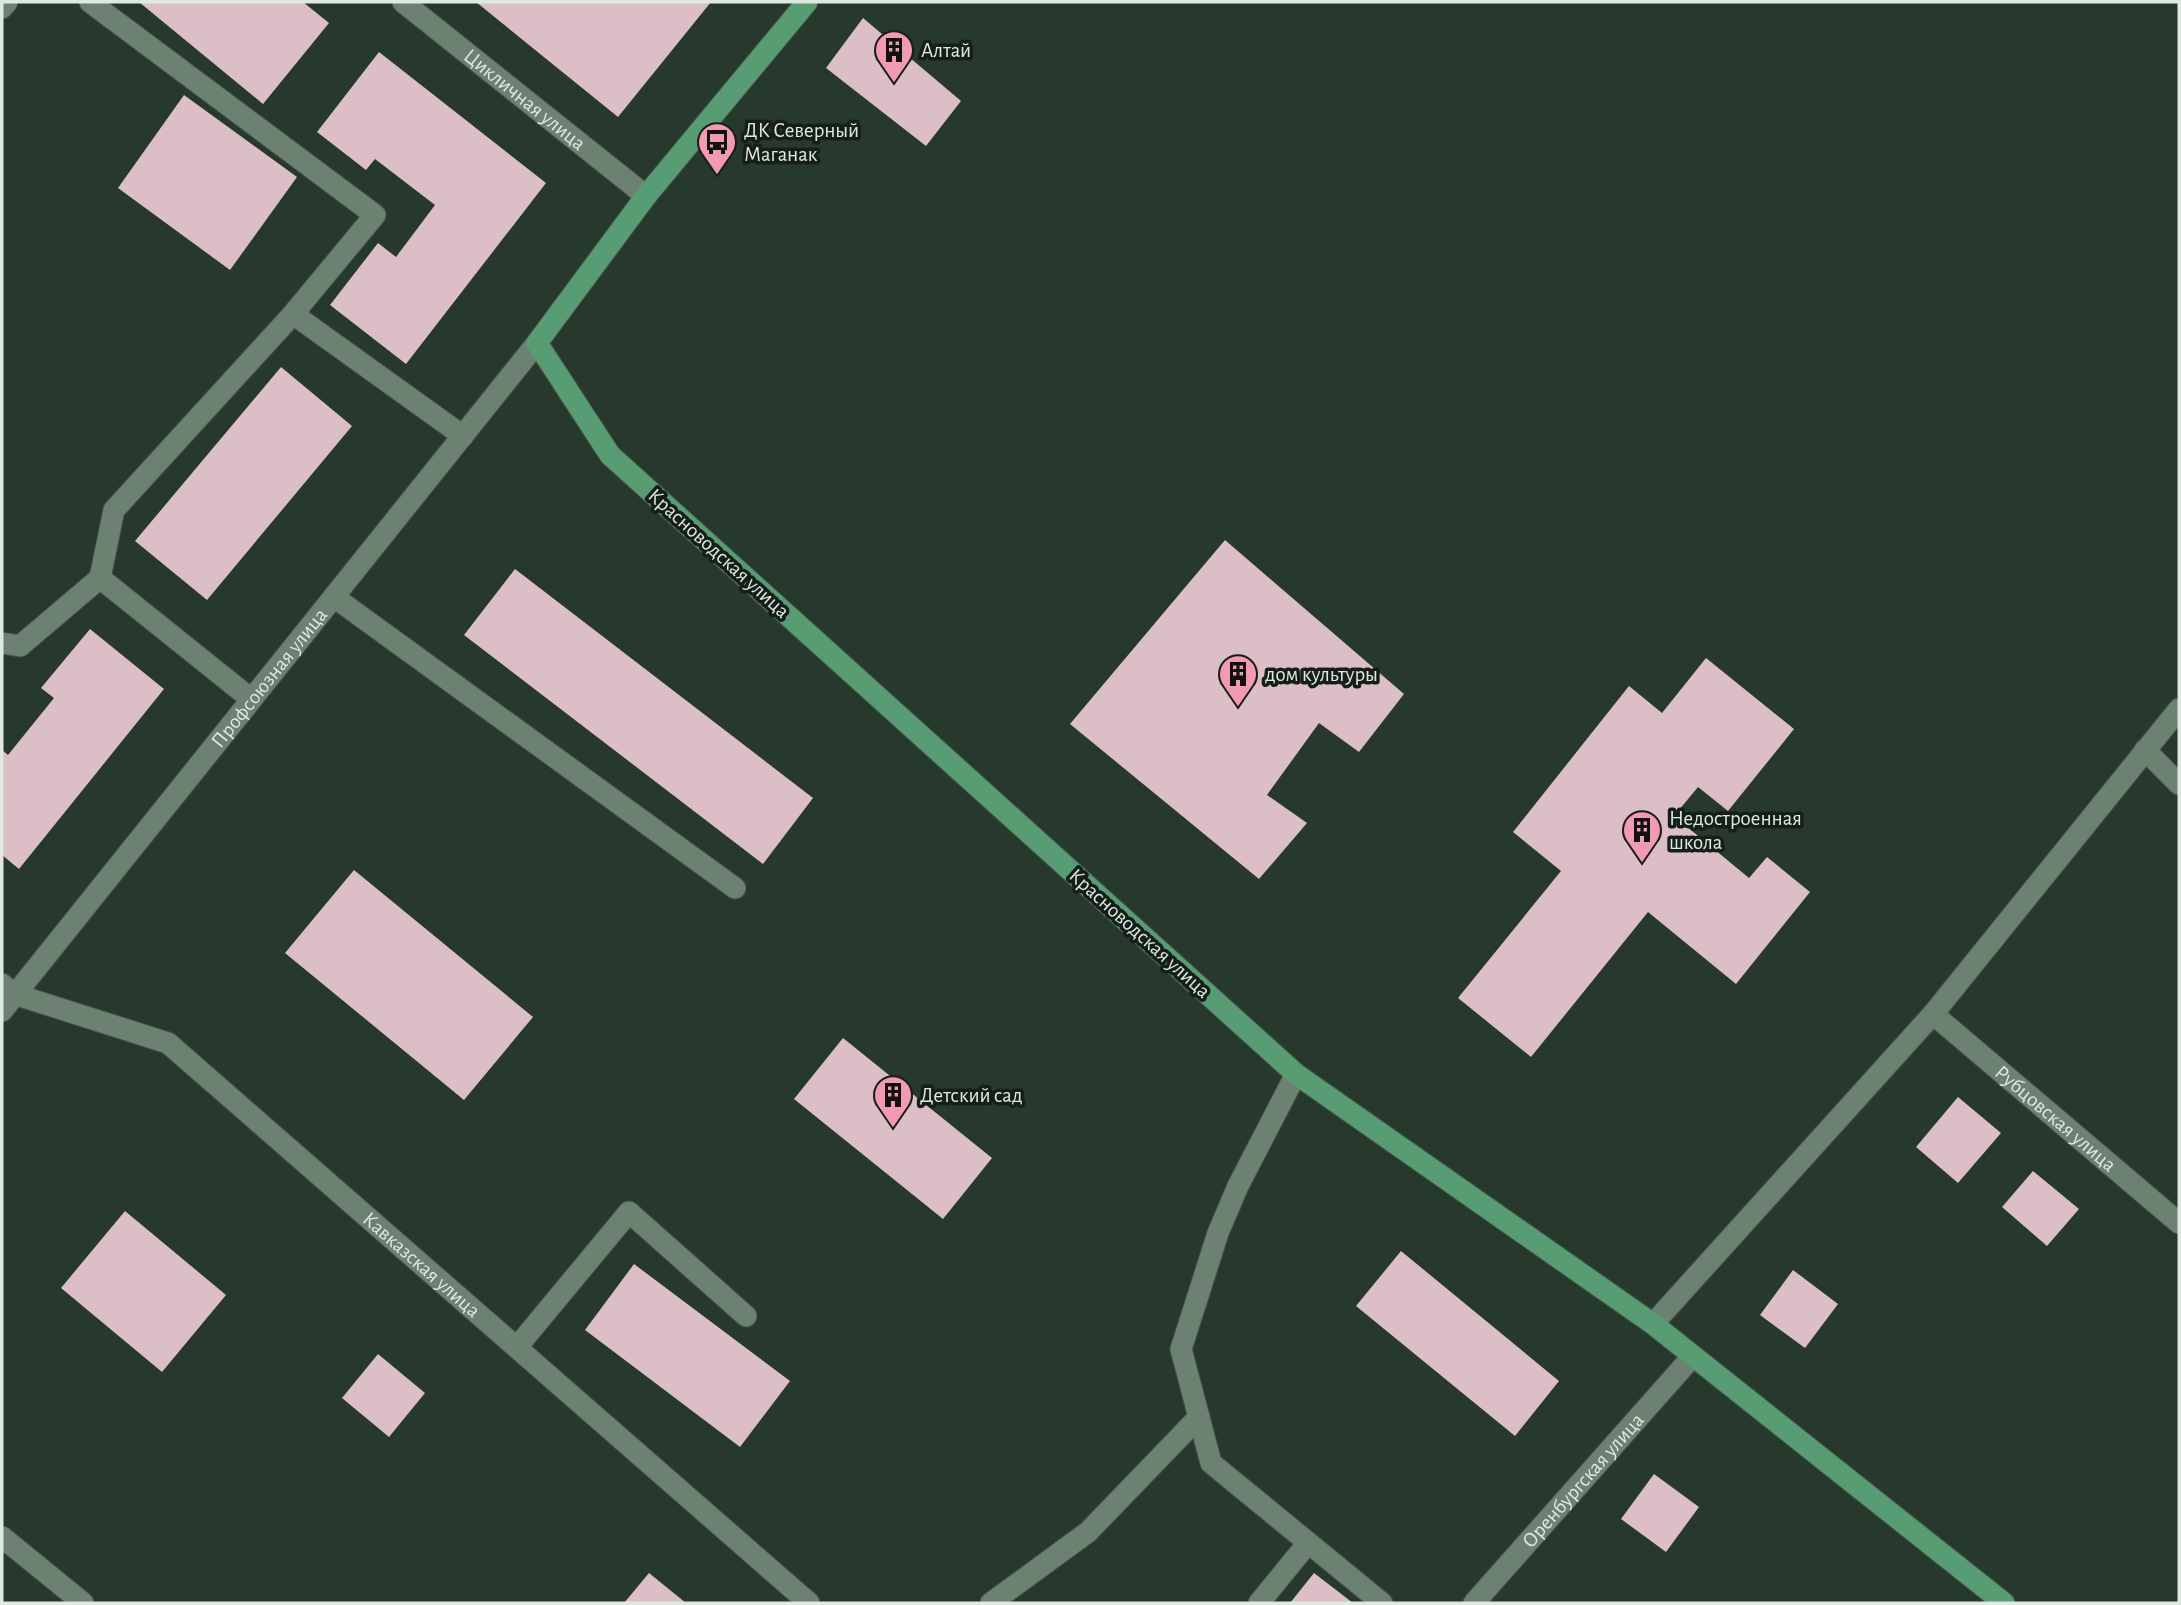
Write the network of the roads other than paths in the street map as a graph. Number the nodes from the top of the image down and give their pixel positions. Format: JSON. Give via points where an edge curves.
{"nodes":[{"id":1,"x":7,"y":2,"type":"edge"},
{"id":2,"x":90,"y":2,"type":"edge"},
{"id":3,"x":403,"y":2,"type":"edge"},
{"id":4,"x":807,"y":2,"type":"edge"},
{"id":5,"x":2,"y":8,"type":"edge"},
{"id":6,"x":646,"y":196,"type":"junction"},
{"id":7,"x":293,"y":314,"type":"junction"},
{"id":8,"x":537,"y":343,"type":"junction"},
{"id":9,"x":463,"y":436,"type":"junction"},
{"id":10,"x":100,"y":578,"type":"junction"},
{"id":11,"x":334,"y":597,"type":"junction"},
{"id":12,"x":2,"y":643,"type":"edge"},
{"id":13,"x":251,"y":699,"type":"junction"},
{"id":14,"x":2179,"y":709,"type":"edge"},
{"id":15,"x":2145,"y":750,"type":"junction"},
{"id":16,"x":2179,"y":784,"type":"edge"},
{"id":17,"x":735,"y":888,"type":"dead end"},
{"id":18,"x":6,"y":997,"type":"edge"},
{"id":19,"x":1933,"y":1014,"type":"junction"},
{"id":20,"x":1296,"y":1074,"type":"junction"},
{"id":21,"x":2179,"y":1223,"type":"edge"},
{"id":22,"x":746,"y":1316,"type":"dead end"},
{"id":23,"x":1653,"y":1324,"type":"junction"},
{"id":24,"x":517,"y":1347,"type":"junction"},
{"id":25,"x":1692,"y":1357,"type":"junction"},
{"id":26,"x":1199,"y":1417,"type":"junction"},
{"id":27,"x":2,"y":1536,"type":"edge"},
{"id":28,"x":1308,"y":1543,"type":"junction"},
{"id":29,"x":83,"y":1603,"type":"edge"},
{"id":30,"x":809,"y":1603,"type":"edge"},
{"id":31,"x":990,"y":1603,"type":"edge"},
{"id":32,"x":1259,"y":1603,"type":"edge"},
{"id":33,"x":1381,"y":1603,"type":"edge"},
{"id":34,"x":1474,"y":1603,"type":"edge"},
{"id":35,"x":2004,"y":1603,"type":"edge"}],
"edges":[{"from":1,"to":5,"type":"street"},
{"from":2,"to":7,"type":"street","via":[[375,215]]},
{"from":3,"to":6,"type":"street","name":"Цикличная улица"},
{"from":4,"to":6,"type":"main road"},
{"from":6,"to":8,"type":"main road"},
{"from":7,"to":9,"type":"street"},
{"from":7,"to":10,"type":"street","via":[[114,510]]},
{"from":8,"to":9,"type":"street","name":"Профсоюзная улица"},
{"from":8,"to":20,"type":"main road","name":"Красноводская улица","via":[[610,455]]},
{"from":9,"to":11,"type":"street","name":"Профсоюзная улица"},
{"from":10,"to":12,"type":"street","via":[[20,646]]},
{"from":10,"to":13,"type":"street"},
{"from":11,"to":13,"type":"street","name":"Профсоюзная улица"},
{"from":11,"to":17,"type":"street"},
{"from":13,"to":18,"type":"street","name":"Профсоюзная улица"},
{"from":14,"to":15,"type":"street"},
{"from":15,"to":16,"type":"street"},
{"from":15,"to":19,"type":"street"},
{"from":18,"to":24,"type":"street","name":"Кавказская улица","via":[[168,1043]]},
{"from":19,"to":21,"type":"street","name":"Рубцовская улица"},
{"from":19,"to":23,"type":"street"},
{"from":20,"to":23,"type":"main road","name":"Красноводская улица"},
{"from":20,"to":26,"type":"street","via":[[1218,1233],[1181,1349]]},
{"from":22,"to":24,"type":"street","via":[[629,1212]]},
{"from":23,"to":25,"type":"main road","name":"Красноводская улица"},
{"from":24,"to":30,"type":"street","name":"Кавказская улица"},
{"from":25,"to":34,"type":"street","name":"Оренбургская улица"},
{"from":25,"to":35,"type":"main road","name":"Красноводская улица"},
{"from":26,"to":28,"type":"street","via":[[1211,1463]]},
{"from":26,"to":31,"type":"street","via":[[1088,1532]]},
{"from":27,"to":29,"type":"street"},
{"from":28,"to":32,"type":"street"},
{"from":28,"to":33,"type":"street"}]}
